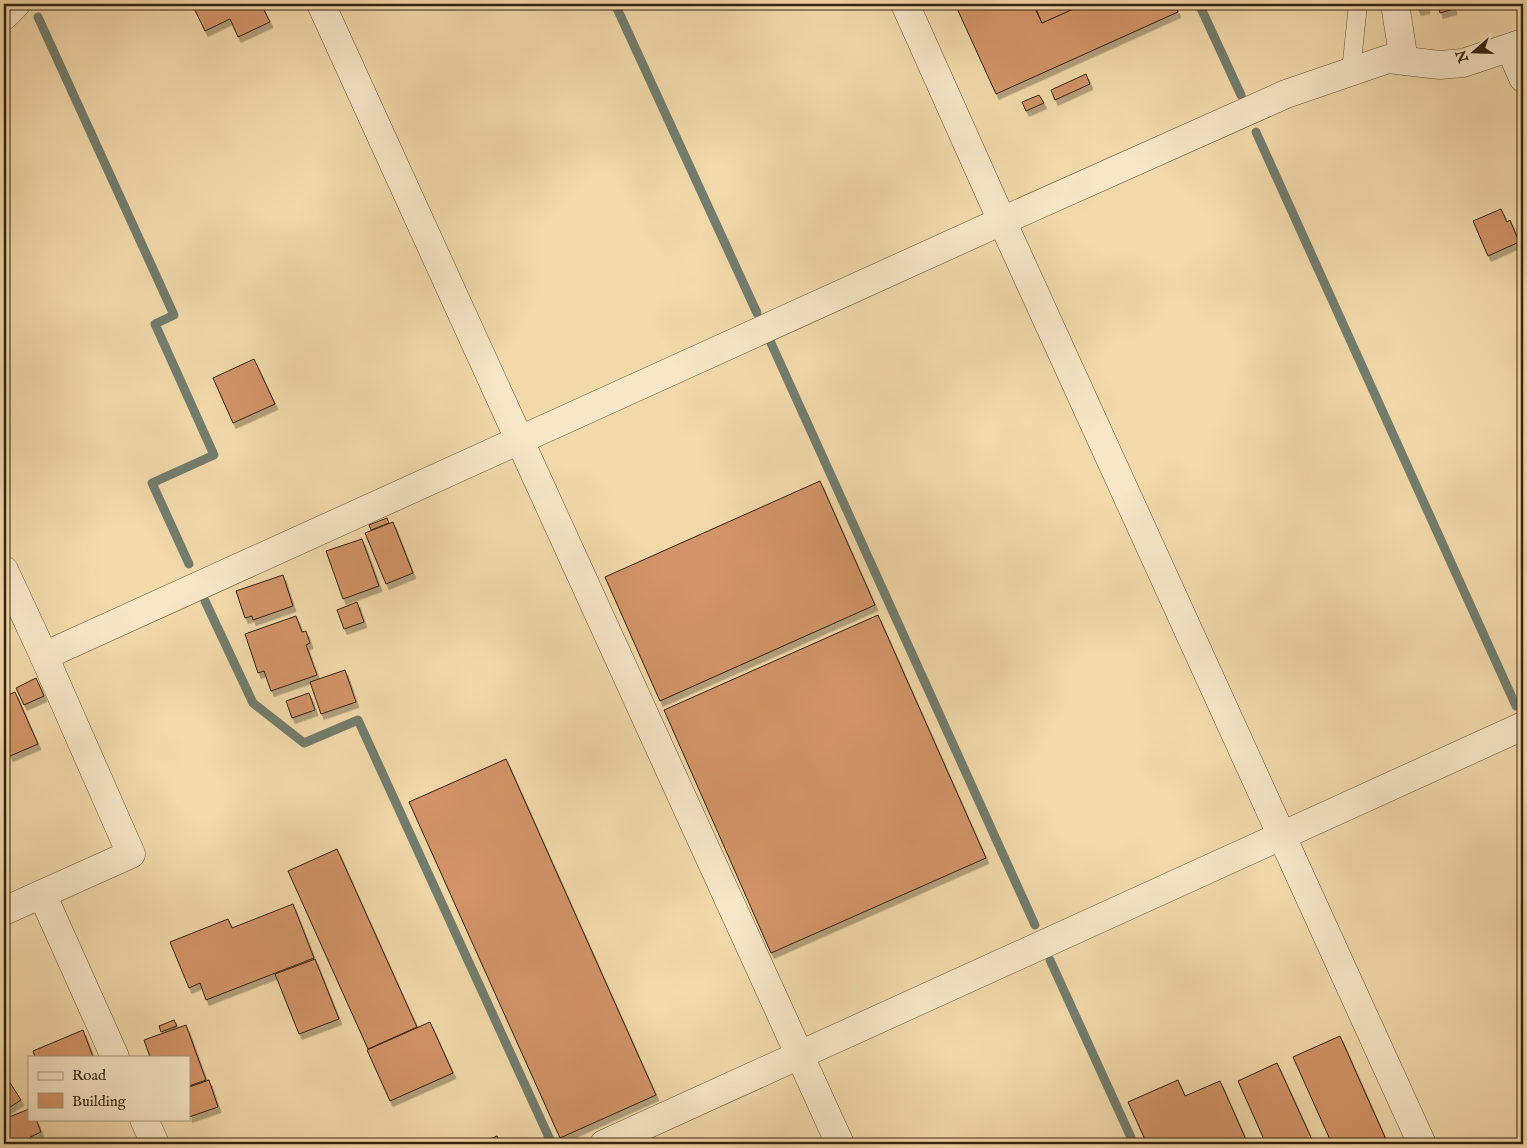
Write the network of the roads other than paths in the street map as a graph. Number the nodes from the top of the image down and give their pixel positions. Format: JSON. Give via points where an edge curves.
{"nodes":[{"id":1,"x":16,"y":4,"type":"edge"},
{"id":2,"x":321,"y":4,"type":"edge"},
{"id":3,"x":905,"y":4,"type":"edge"},
{"id":4,"x":1358,"y":4,"type":"edge"},
{"id":5,"x":1395,"y":4,"type":"edge"},
{"id":6,"x":4,"y":16,"type":"edge"},
{"id":7,"x":1516,"y":45,"type":"edge"},
{"id":8,"x":1404,"y":61,"type":"junction"},
{"id":9,"x":1352,"y":71,"type":"junction"},
{"id":10,"x":1523,"y":78,"type":"edge"},
{"id":11,"x":1002,"y":221,"type":"junction"},
{"id":12,"x":520,"y":440,"type":"junction"},
{"id":13,"x":4,"y":570,"type":"edge"},
{"id":14,"x":44,"y":656,"type":"junction"},
{"id":15,"x":1523,"y":726,"type":"edge"},
{"id":16,"x":1282,"y":836,"type":"junction"},
{"id":17,"x":42,"y":894,"type":"junction"},
{"id":18,"x":4,"y":911,"type":"edge"},
{"id":19,"x":800,"y":1055,"type":"junction"},
{"id":20,"x":116,"y":1056,"type":"edge"},
{"id":21,"x":144,"y":1120,"type":"edge"},
{"id":22,"x":155,"y":1144,"type":"edge"},
{"id":23,"x":604,"y":1144,"type":"edge"},
{"id":24,"x":840,"y":1144,"type":"edge"},
{"id":25,"x":1422,"y":1144,"type":"edge"}],
"edges":[{"from":1,"to":6,"type":"street"},
{"from":2,"to":12,"type":"street"},
{"from":3,"to":11,"type":"street"},
{"from":4,"to":9,"type":"lane"},
{"from":5,"to":8,"type":"street"},
{"from":7,"to":8,"type":"street","via":[[1463,63],[1440,65]]},
{"from":7,"to":10,"type":"street"},
{"from":8,"to":9,"type":"street","via":[[1388,59]]},
{"from":9,"to":11,"type":"street","via":[[1286,94]]},
{"from":11,"to":12,"type":"street"},
{"from":11,"to":16,"type":"street"},
{"from":12,"to":14,"type":"street"},
{"from":12,"to":19,"type":"street"},
{"from":13,"to":14,"type":"street"},
{"from":14,"to":17,"type":"street","via":[[131,854]]},
{"from":15,"to":16,"type":"street"},
{"from":16,"to":19,"type":"street"},
{"from":16,"to":25,"type":"street"},
{"from":17,"to":18,"type":"street"},
{"from":17,"to":20,"type":"street"},
{"from":19,"to":23,"type":"street"},
{"from":19,"to":24,"type":"street"},
{"from":21,"to":22,"type":"street"}]}
